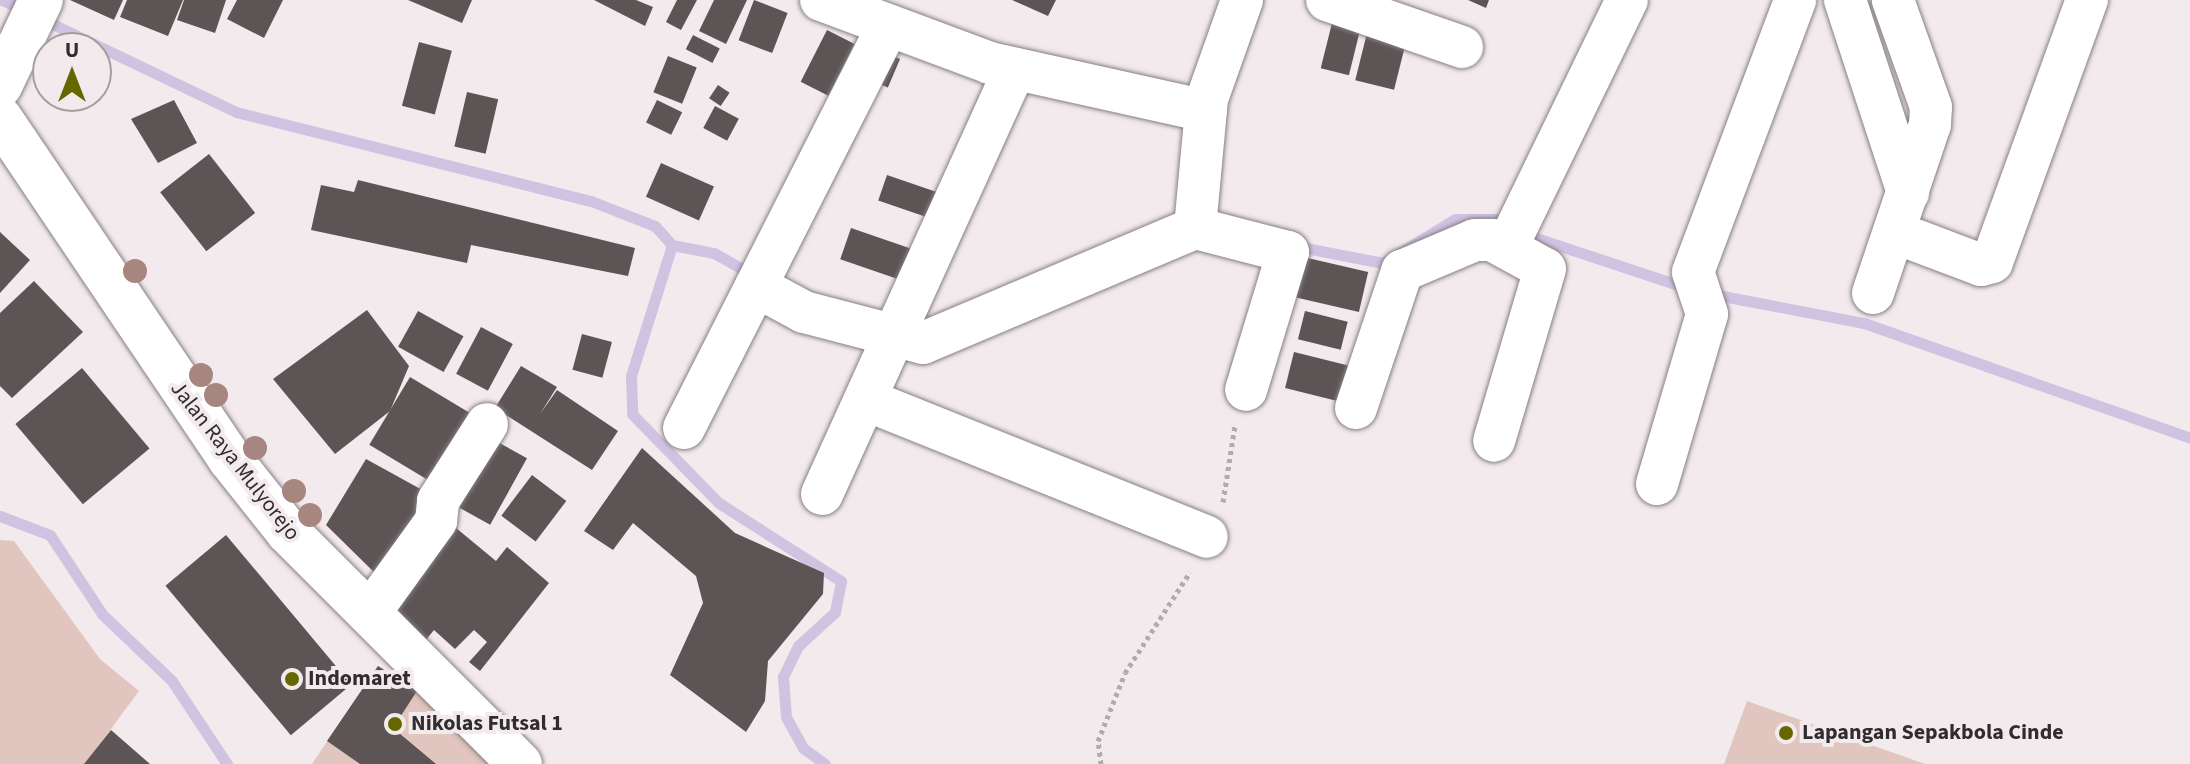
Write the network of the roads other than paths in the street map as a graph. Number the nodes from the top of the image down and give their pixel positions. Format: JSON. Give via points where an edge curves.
{"nodes":[{"id":1,"x":821,"y":0,"type":"edge"},
{"id":2,"x":1242,"y":0,"type":"edge"},
{"id":3,"x":1327,"y":0,"type":"edge"},
{"id":4,"x":1627,"y":0,"type":"edge"},
{"id":5,"x":1795,"y":0,"type":"edge"},
{"id":6,"x":1845,"y":0,"type":"edge"},
{"id":7,"x":2087,"y":0,"type":"edge"},
{"id":8,"x":36,"y":11,"type":"edge"},
{"id":9,"x":1899,"y":11,"type":"edge"},
{"id":10,"x":1415,"y":14,"type":"edge"},
{"id":11,"x":885,"y":17,"type":"edge"},
{"id":12,"x":1861,"y":46,"type":"junction"},
{"id":13,"x":1462,"y":47,"type":"dead end"},
{"id":14,"x":1015,"y":69,"type":"junction"},
{"id":15,"x":0,"y":86,"type":"edge"},
{"id":16,"x":1206,"y":111,"type":"junction"},
{"id":17,"x":0,"y":118,"type":"edge"},
{"id":18,"x":1908,"y":193,"type":"junction"},
{"id":19,"x":1195,"y":222,"type":"junction"},
{"id":20,"x":1915,"y":240,"type":"dead end"},
{"id":21,"x":1508,"y":245,"type":"junction"},
{"id":22,"x":758,"y":280,"type":"junction"},
{"id":23,"x":1873,"y":293,"type":"dead end"},
{"id":24,"x":898,"y":333,"type":"junction"},
{"id":25,"x":1246,"y":390,"type":"road end"},
{"id":26,"x":869,"y":401,"type":"junction"},
{"id":27,"x":1356,"y":408,"type":"dead end"},
{"id":28,"x":487,"y":424,"type":"dead end"},
{"id":29,"x":684,"y":428,"type":"dead end"},
{"id":30,"x":1494,"y":441,"type":"dead end"},
{"id":31,"x":1657,"y":484,"type":"dead end"},
{"id":32,"x":822,"y":494,"type":"dead end"},
{"id":33,"x":1207,"y":537,"type":"road end"},
{"id":34,"x":369,"y":614,"type":"junction"},
{"id":35,"x":520,"y":764,"type":"edge"}],
"edges":[{"from":1,"to":11,"type":"street"},
{"from":2,"to":16,"type":"street"},
{"from":3,"to":10,"type":"street"},
{"from":4,"to":21,"type":"street"},
{"from":5,"to":31,"type":"street","via":[[1693,272],[1707,314]]},
{"from":6,"to":12,"type":"street"},
{"from":7,"to":20,"type":"street","via":[[1992,262],[1981,265]]},
{"from":8,"to":15,"type":"main road"},
{"from":9,"to":12,"type":"street"},
{"from":9,"to":18,"type":"street","via":[[1931,107]]},
{"from":10,"to":13,"type":"street"},
{"from":11,"to":14,"type":"street"},
{"from":11,"to":22,"type":"street"},
{"from":12,"to":18,"type":"street"},
{"from":14,"to":16,"type":"street"},
{"from":14,"to":24,"type":"street"},
{"from":16,"to":19,"type":"street"},
{"from":17,"to":34,"type":"main road","name":"Jalan Raya Mulyorejo","via":[[209,431],[288,532]]},
{"from":18,"to":23,"type":"street"},
{"from":19,"to":24,"type":"street","via":[[942,338]]},
{"from":19,"to":25,"type":"street","via":[[1288,252]]},
{"from":21,"to":27,"type":"street","via":[[1475,240],[1402,271]]},
{"from":21,"to":30,"type":"street","via":[[1542,263],[1545,278]]},
{"from":22,"to":24,"type":"street","via":[[804,312]]},
{"from":22,"to":29,"type":"street"},
{"from":24,"to":26,"type":"street"},
{"from":26,"to":32,"type":"street"},
{"from":26,"to":33,"type":"street"},
{"from":28,"to":34,"type":"street","via":[[438,501],[436,521]]},
{"from":34,"to":35,"type":"main road","name":"Jalan Raya Mulyorejo"}]}
